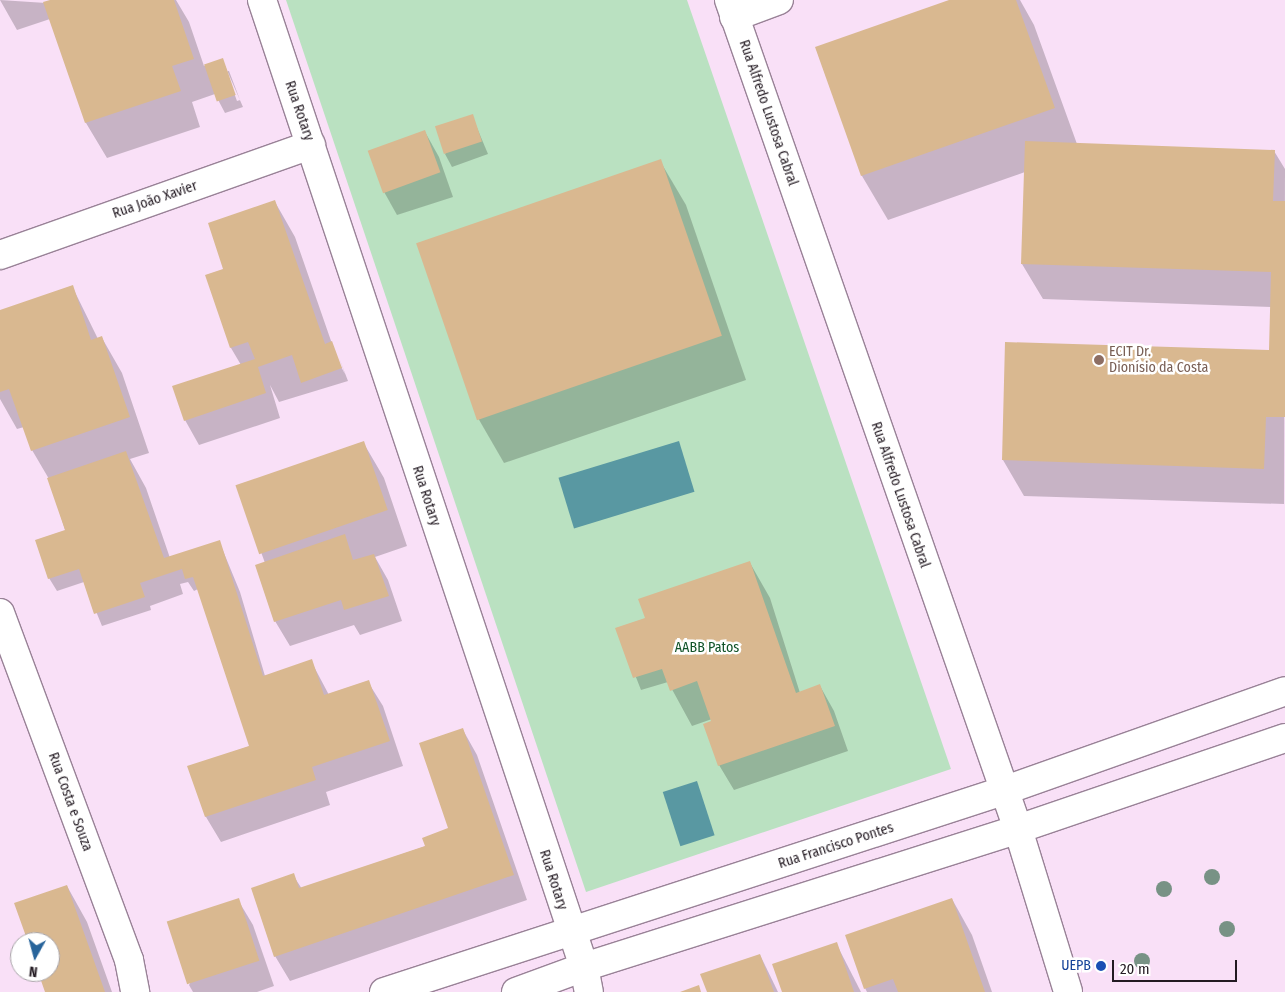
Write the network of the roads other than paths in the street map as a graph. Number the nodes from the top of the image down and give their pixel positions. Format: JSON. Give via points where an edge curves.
{"nodes":[{"id":1,"x":262,"y":0,"type":"edge"},
{"id":2,"x":779,"y":0,"type":"edge"},
{"id":3,"x":732,"y":8,"type":"edge"},
{"id":4,"x":311,"y":146,"type":"junction"},
{"id":5,"x":0,"y":255,"type":"edge"},
{"id":6,"x":0,"y":613,"type":"edge"},
{"id":7,"x":1285,"y":691,"type":"edge"},
{"id":8,"x":1285,"y":738,"type":"edge"},
{"id":9,"x":1003,"y":791,"type":"junction"},
{"id":10,"x":1018,"y":829,"type":"junction"},
{"id":11,"x":570,"y":932,"type":"junction"},
{"id":12,"x":587,"y":980,"type":"edge"},
{"id":13,"x":135,"y":992,"type":"edge"},
{"id":14,"x":384,"y":992,"type":"edge"},
{"id":15,"x":516,"y":992,"type":"edge"},
{"id":16,"x":1068,"y":992,"type":"edge"}],
"edges":[{"from":1,"to":4,"type":"street","name":"Rua Rotary"},
{"from":2,"to":3,"type":"street"},
{"from":3,"to":9,"type":"street","name":"Rua Alfredo Lustosa Cabral"},
{"from":4,"to":5,"type":"street","name":"Rua João Xavier"},
{"from":4,"to":11,"type":"street","name":"Rua Rotary"},
{"from":6,"to":13,"type":"street","name":"Rua Costa e Souza","via":[[129,960]]},
{"from":7,"to":9,"type":"street","name":"Rua Francisco Pontes"},
{"from":8,"to":10,"type":"street"},
{"from":9,"to":10,"type":"street","name":"Rua Alfredo Lustosa Cabral"},
{"from":9,"to":11,"type":"street","name":"Rua Francisco Pontes"},
{"from":10,"to":12,"type":"street"},
{"from":10,"to":16,"type":"street","name":"Rua Alfredo Lustosa Cabral"},
{"from":11,"to":12,"type":"street","name":"Rua Rotary"},
{"from":11,"to":14,"type":"street","name":"Rua Francisco Pontes"},
{"from":12,"to":15,"type":"street"}]}
